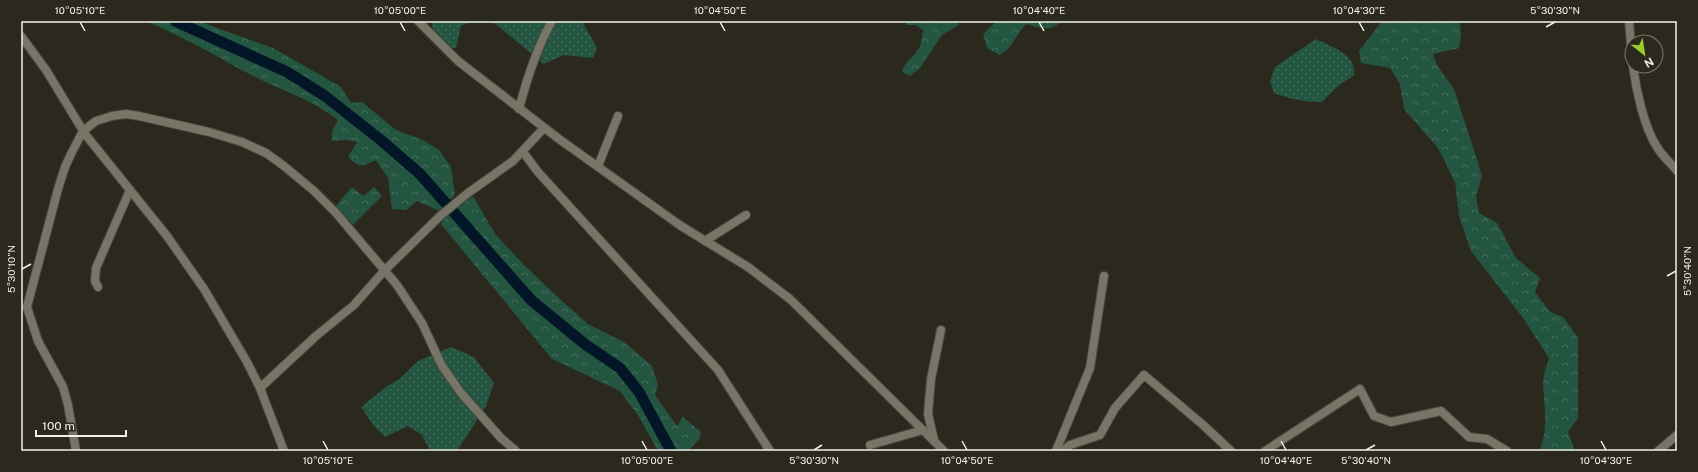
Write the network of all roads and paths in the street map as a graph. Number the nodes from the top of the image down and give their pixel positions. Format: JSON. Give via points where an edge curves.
{"nodes":[{"id":1,"x":418,"y":21,"type":"edge"},
{"id":2,"x":552,"y":21,"type":"edge"},
{"id":3,"x":1629,"y":21,"type":"edge"},
{"id":4,"x":1630,"y":34,"type":"edge"},
{"id":5,"x":21,"y":36,"type":"edge"},
{"id":6,"x":1634,"y":74,"type":"edge"},
{"id":7,"x":519,"y":109,"type":"junction"},
{"id":8,"x":618,"y":116,"type":"dead end"},
{"id":9,"x":544,"y":128,"type":"junction"},
{"id":10,"x":83,"y":131,"type":"junction"},
{"id":11,"x":523,"y":152,"type":"junction"},
{"id":12,"x":598,"y":166,"type":"junction"},
{"id":13,"x":1677,"y":172,"type":"edge"},
{"id":14,"x":130,"y":190,"type":"junction"},
{"id":15,"x":746,"y":216,"type":"dead end"},
{"id":16,"x":705,"y":241,"type":"junction"},
{"id":17,"x":384,"y":271,"type":"junction"},
{"id":18,"x":1104,"y":276,"type":"dead end"},
{"id":19,"x":98,"y":286,"type":"dead end"},
{"id":20,"x":940,"y":330,"type":"dead end"},
{"id":21,"x":260,"y":388,"type":"junction"},
{"id":22,"x":923,"y":430,"type":"junction"},
{"id":23,"x":1677,"y":435,"type":"edge"},
{"id":24,"x":934,"y":441,"type":"junction"},
{"id":25,"x":870,"y":445,"type":"dead end"},
{"id":26,"x":76,"y":451,"type":"edge"},
{"id":27,"x":284,"y":451,"type":"edge"},
{"id":28,"x":516,"y":451,"type":"edge"},
{"id":29,"x":770,"y":451,"type":"edge"},
{"id":30,"x":944,"y":451,"type":"edge"},
{"id":31,"x":1056,"y":451,"type":"edge"},
{"id":32,"x":1063,"y":451,"type":"edge"},
{"id":33,"x":1231,"y":451,"type":"edge"},
{"id":34,"x":1265,"y":451,"type":"edge"},
{"id":35,"x":1507,"y":451,"type":"edge"},
{"id":36,"x":1658,"y":451,"type":"edge"}],
"edges":[{"from":1,"to":7,"type":"street","via":[[458,61]]},
{"from":2,"to":7,"type":"street","via":[[530,68]]},
{"from":3,"to":4,"type":"street"},
{"from":5,"to":10,"type":"street","via":[[46,70]]},
{"from":6,"to":13,"type":"street","via":[[1639,99],[1657,147]]},
{"from":7,"to":9,"type":"street"},
{"from":8,"to":12,"type":"street"},
{"from":9,"to":11,"type":"street"},
{"from":9,"to":12,"type":"street"},
{"from":10,"to":14,"type":"street"},
{"from":10,"to":17,"type":"street","via":[[102,118],[126,114],[242,142],[272,158],[314,191]]},
{"from":10,"to":26,"type":"street","via":[[65,167],[27,307],[38,341],[63,386]]},
{"from":11,"to":17,"type":"street","via":[[440,216]]},
{"from":11,"to":29,"type":"street","via":[[538,172],[718,370]]},
{"from":12,"to":16,"type":"street"},
{"from":14,"to":19,"type":"street","via":[[96,268],[94,275]]},
{"from":14,"to":21,"type":"street","via":[[186,261]]},
{"from":15,"to":16,"type":"street"},
{"from":16,"to":22,"type":"street","via":[[748,267],[790,299]]},
{"from":17,"to":21,"type":"street","via":[[354,305]]},
{"from":17,"to":28,"type":"street","via":[[409,301],[442,366],[461,393]]},
{"from":18,"to":31,"type":"street","via":[[1090,368]]},
{"from":20,"to":24,"type":"street","via":[[928,414]]},
{"from":21,"to":27,"type":"street"},
{"from":22,"to":24,"type":"street"},
{"from":22,"to":25,"type":"street"},
{"from":23,"to":36,"type":"street"},
{"from":24,"to":30,"type":"street"},
{"from":32,"to":33,"type":"street","via":[[1070,445],[1100,435],[1115,408],[1144,375]]},
{"from":34,"to":35,"type":"street","via":[[1360,389],[1374,416],[1391,422],[1441,411],[1469,437],[1487,439]]}]}
